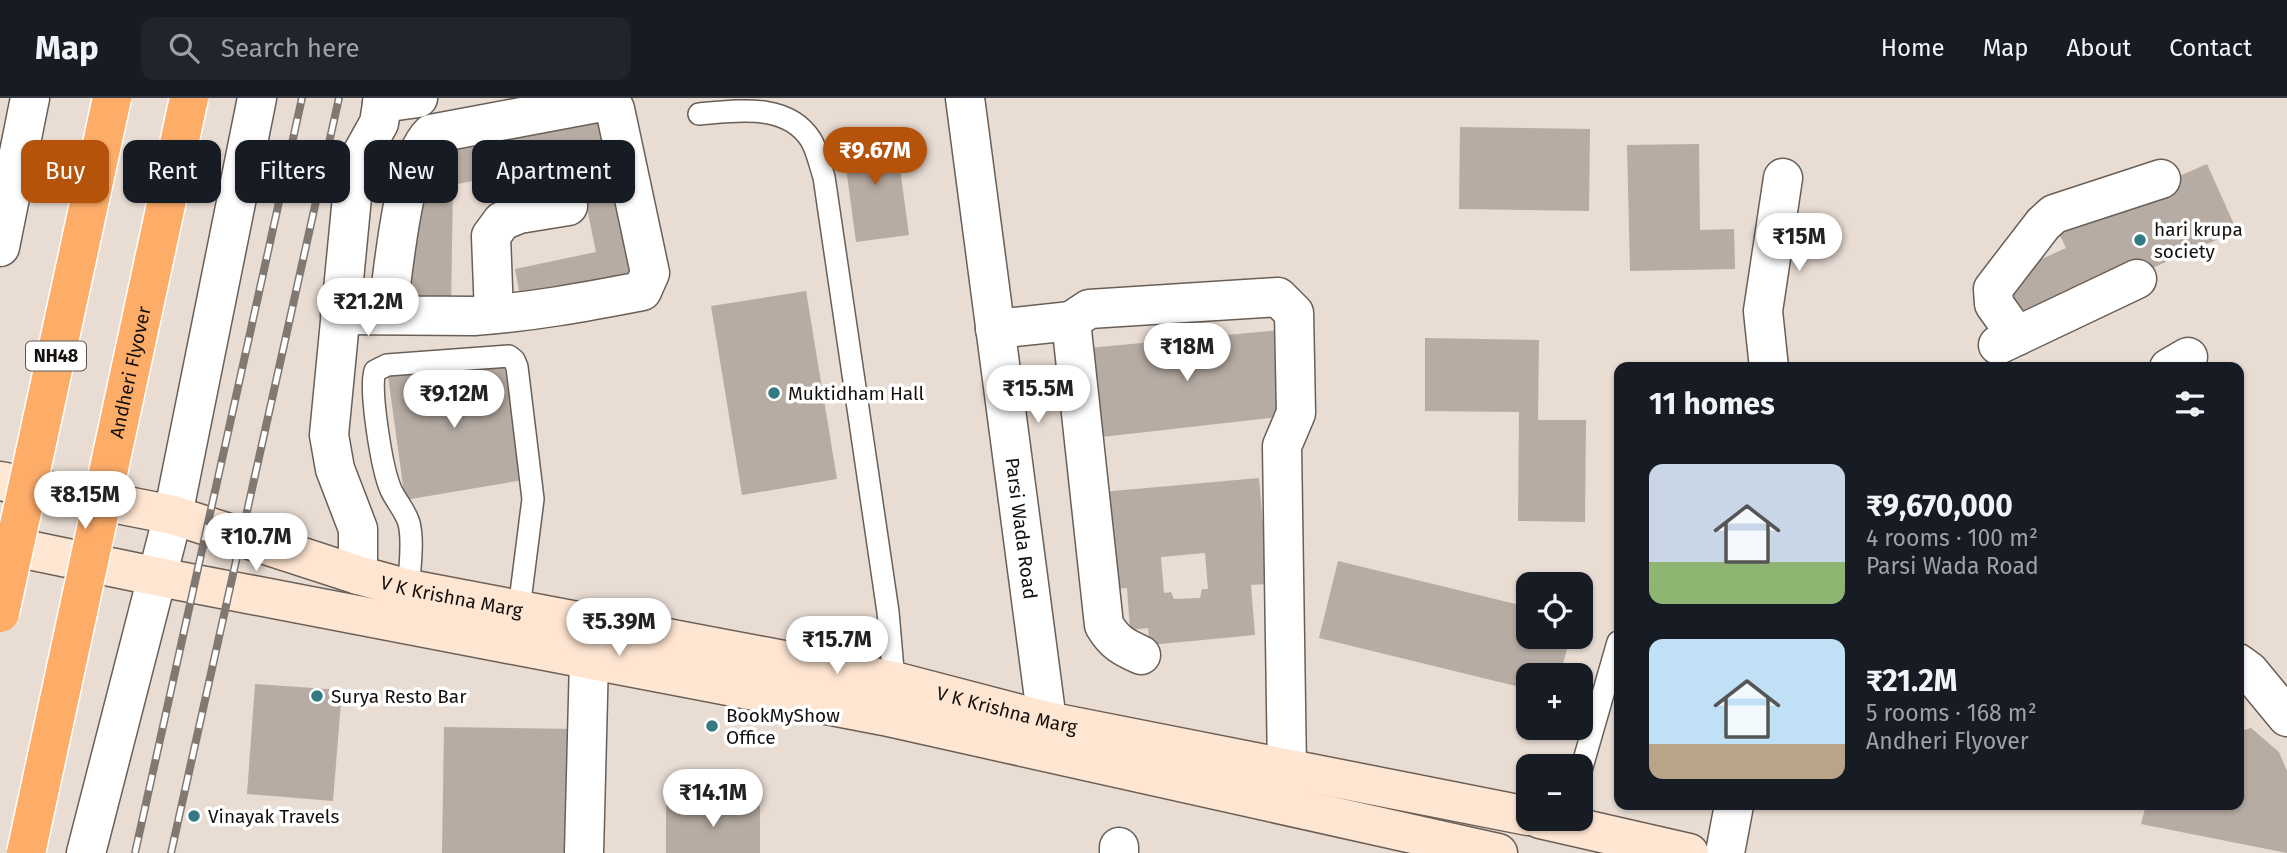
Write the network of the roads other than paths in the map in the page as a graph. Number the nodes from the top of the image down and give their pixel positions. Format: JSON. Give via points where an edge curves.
{"nodes":[{"id":1,"x":30,"y":98,"type":"edge"},
{"id":2,"x":112,"y":98,"type":"edge"},
{"id":3,"x":189,"y":98,"type":"edge"},
{"id":4,"x":257,"y":98,"type":"edge"},
{"id":5,"x":965,"y":98,"type":"edge"},
{"id":6,"x":395,"y":100,"type":"edge"},
{"id":7,"x":699,"y":114,"type":"dead end"},
{"id":8,"x":10,"y":143,"type":"edge"},
{"id":9,"x":1783,"y":178,"type":"dead end"},
{"id":10,"x":2161,"y":179,"type":"dead end"},
{"id":11,"x":568,"y":206,"type":"dead end"},
{"id":12,"x":0,"y":247,"type":"edge"},
{"id":13,"x":2137,"y":279,"type":"dead end"},
{"id":14,"x":494,"y":314,"type":"junction"},
{"id":15,"x":340,"y":315,"type":"junction"},
{"id":16,"x":387,"y":315,"type":"junction"},
{"id":17,"x":1071,"y":321,"type":"junction"},
{"id":18,"x":995,"y":329,"type":"junction"},
{"id":19,"x":1998,"y":333,"type":"edge"},
{"id":20,"x":1768,"y":362,"type":"edge"},
{"id":21,"x":0,"y":481,"type":"edge"},
{"id":22,"x":173,"y":515,"type":"junction"},
{"id":23,"x":0,"y":544,"type":"edge"},
{"id":24,"x":358,"y":575,"type":"junction"},
{"id":25,"x":159,"y":577,"type":"junction"},
{"id":26,"x":409,"y":589,"type":"junction"},
{"id":27,"x":519,"y":609,"type":"junction"},
{"id":28,"x":0,"y":613,"type":"edge"},
{"id":29,"x":1141,"y":655,"type":"dead end"},
{"id":30,"x":1614,"y":656,"type":"edge"},
{"id":31,"x":589,"y":659,"type":"junction"},
{"id":32,"x":2244,"y":667,"type":"edge"},
{"id":33,"x":889,"y":699,"type":"junction"},
{"id":34,"x":2287,"y":717,"type":"edge"},
{"id":35,"x":1045,"y":735,"type":"junction"},
{"id":36,"x":1586,"y":754,"type":"edge"},
{"id":37,"x":1287,"y":769,"type":"junction"},
{"id":38,"x":1733,"y":810,"type":"edge"},
{"id":39,"x":1516,"y":815,"type":"edge"},
{"id":40,"x":1593,"y":830,"type":"edge"},
{"id":41,"x":26,"y":853,"type":"edge"},
{"id":42,"x":86,"y":853,"type":"edge"},
{"id":43,"x":584,"y":853,"type":"edge"},
{"id":44,"x":1498,"y":853,"type":"edge"},
{"id":45,"x":1689,"y":853,"type":"edge"},
{"id":46,"x":1725,"y":853,"type":"edge"}],
"edges":[{"from":1,"to":8,"type":"street"},
{"from":2,"to":28,"type":"highway","number":"NH48","bridge":true},
{"from":3,"to":41,"type":"highway","name":"Andheri Flyover","bridge":true},
{"from":4,"to":22,"type":"street"},
{"from":5,"to":18,"type":"street","name":"Parsi Wada Road"},
{"from":6,"to":15,"type":"street","via":[[355,166]]},
{"from":7,"to":33,"type":"lane","via":[[768,111],[790,120],[811,140],[824,177],[888,612]]},
{"from":8,"to":12,"type":"street"},
{"from":9,"to":20,"type":"street","via":[[1763,311]]},
{"from":10,"to":19,"type":"street","via":[[2048,219],[1993,289]]},
{"from":11,"to":14,"type":"street","via":[[519,214],[502,221],[491,236]]},
{"from":13,"to":19,"type":"street"},
{"from":14,"to":16,"type":"street"},
{"from":14,"to":16,"type":"street","via":[[544,310],[642,291],[650,273],[615,109],[607,101],[431,134],[407,186]]},
{"from":15,"to":16,"type":"street"},
{"from":15,"to":24,"type":"street","via":[[329,435],[335,469],[358,529]]},
{"from":17,"to":18,"type":"street"},
{"from":17,"to":29,"type":"street","via":[[1104,625],[1112,640]]},
{"from":17,"to":37,"type":"street","via":[[1089,309],[1278,297],[1294,313],[1296,413],[1282,446]]},
{"from":18,"to":35,"type":"street","name":"Parsi Wada Road"},
{"from":21,"to":22,"type":"main road","name":"V K Krishna Marg"},
{"from":22,"to":24,"type":"main road","name":"V K Krishna Marg"},
{"from":22,"to":25,"type":"street"},
{"from":23,"to":25,"type":"main road","name":"V K Krishna Marg"},
{"from":24,"to":26,"type":"main road","name":"V K Krishna Marg"},
{"from":25,"to":31,"type":"main road","name":"V K Krishna Marg"},
{"from":25,"to":42,"type":"street"},
{"from":26,"to":27,"type":"main road","name":"V K Krishna Marg"},
{"from":26,"to":27,"type":"lane","via":[[410,528],[388,483],[373,394],[375,371],[387,365],[509,356],[517,367],[533,484]]},
{"from":27,"to":33,"type":"main road","name":"V K Krishna Marg"},
{"from":30,"to":36,"type":"lane"},
{"from":31,"to":33,"type":"main road","name":"V K Krishna Marg"},
{"from":31,"to":43,"type":"street"},
{"from":32,"to":34,"type":"street"},
{"from":33,"to":35,"type":"main road","name":"V K Krishna Marg"},
{"from":35,"to":37,"type":"main road","name":"V K Krishna Marg"},
{"from":35,"to":44,"type":"main road","name":"V K Krishna Marg"},
{"from":37,"to":39,"type":"main road","name":"V K Krishna Marg"},
{"from":38,"to":46,"type":"street"},
{"from":40,"to":45,"type":"main road"}]}
